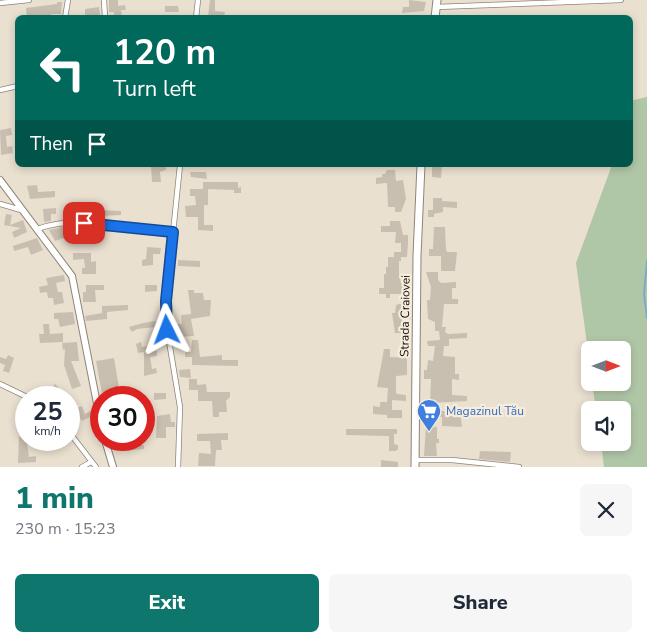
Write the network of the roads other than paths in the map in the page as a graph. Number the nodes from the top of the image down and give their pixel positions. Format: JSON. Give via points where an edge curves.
{"nodes":[{"id":1,"x":29,"y":0,"type":"edge"},
{"id":2,"x":68,"y":0,"type":"edge"},
{"id":3,"x":104,"y":0,"type":"edge"},
{"id":4,"x":198,"y":0,"type":"edge"},
{"id":5,"x":621,"y":0,"type":"edge"},
{"id":6,"x":14,"y":1,"type":"edge"},
{"id":7,"x":0,"y":3,"type":"edge"},
{"id":8,"x":436,"y":4,"type":"edge"},
{"id":9,"x":66,"y":15,"type":"edge"},
{"id":10,"x":105,"y":15,"type":"edge"},
{"id":11,"x":196,"y":15,"type":"edge"},
{"id":12,"x":15,"y":87,"type":"edge"},
{"id":13,"x":0,"y":90,"type":"edge"},
{"id":14,"x":180,"y":167,"type":"edge"},
{"id":15,"x":421,"y":167,"type":"edge"},
{"id":16,"x":0,"y":180,"type":"edge"},
{"id":17,"x":0,"y":204,"type":"edge"},
{"id":18,"x":21,"y":210,"type":"junction"},
{"id":19,"x":37,"y":229,"type":"junction"},
{"id":20,"x":173,"y":232,"type":"junction"},
{"id":21,"x":0,"y":384,"type":"edge"},
{"id":22,"x":94,"y":386,"type":"edge"},
{"id":23,"x":15,"y":391,"type":"edge"},
{"id":24,"x":80,"y":447,"type":"edge"},
{"id":25,"x":108,"y":451,"type":"edge"},
{"id":26,"x":91,"y":462,"type":"junction"},
{"id":27,"x":415,"y":463,"type":"edge"},
{"id":28,"x":82,"y":467,"type":"edge"},
{"id":29,"x":96,"y":467,"type":"edge"},
{"id":30,"x":113,"y":467,"type":"edge"},
{"id":31,"x":178,"y":467,"type":"edge"},
{"id":32,"x":519,"y":467,"type":"edge"}],
"edges":[{"from":1,"to":6,"type":"street"},
{"from":2,"to":9,"type":"street"},
{"from":3,"to":10,"type":"street"},
{"from":4,"to":11,"type":"street"},
{"from":5,"to":8,"type":"street"},
{"from":6,"to":7,"type":"street"},
{"from":12,"to":13,"type":"street"},
{"from":14,"to":20,"type":"street"},
{"from":15,"to":27,"type":"main road","name":"Strada Craiovei"},
{"from":16,"to":18,"type":"street"},
{"from":17,"to":18,"type":"street"},
{"from":18,"to":19,"type":"street"},
{"from":19,"to":20,"type":"street","via":[[84,223]]},
{"from":19,"to":22,"type":"street","via":[[72,276]]},
{"from":20,"to":31,"type":"street","via":[[166,318],[180,407]]},
{"from":21,"to":23,"type":"street"},
{"from":24,"to":26,"type":"street"},
{"from":25,"to":30,"type":"street"},
{"from":26,"to":28,"type":"street"},
{"from":26,"to":29,"type":"street"},
{"from":27,"to":32,"type":"street","via":[[452,460]]}]}
